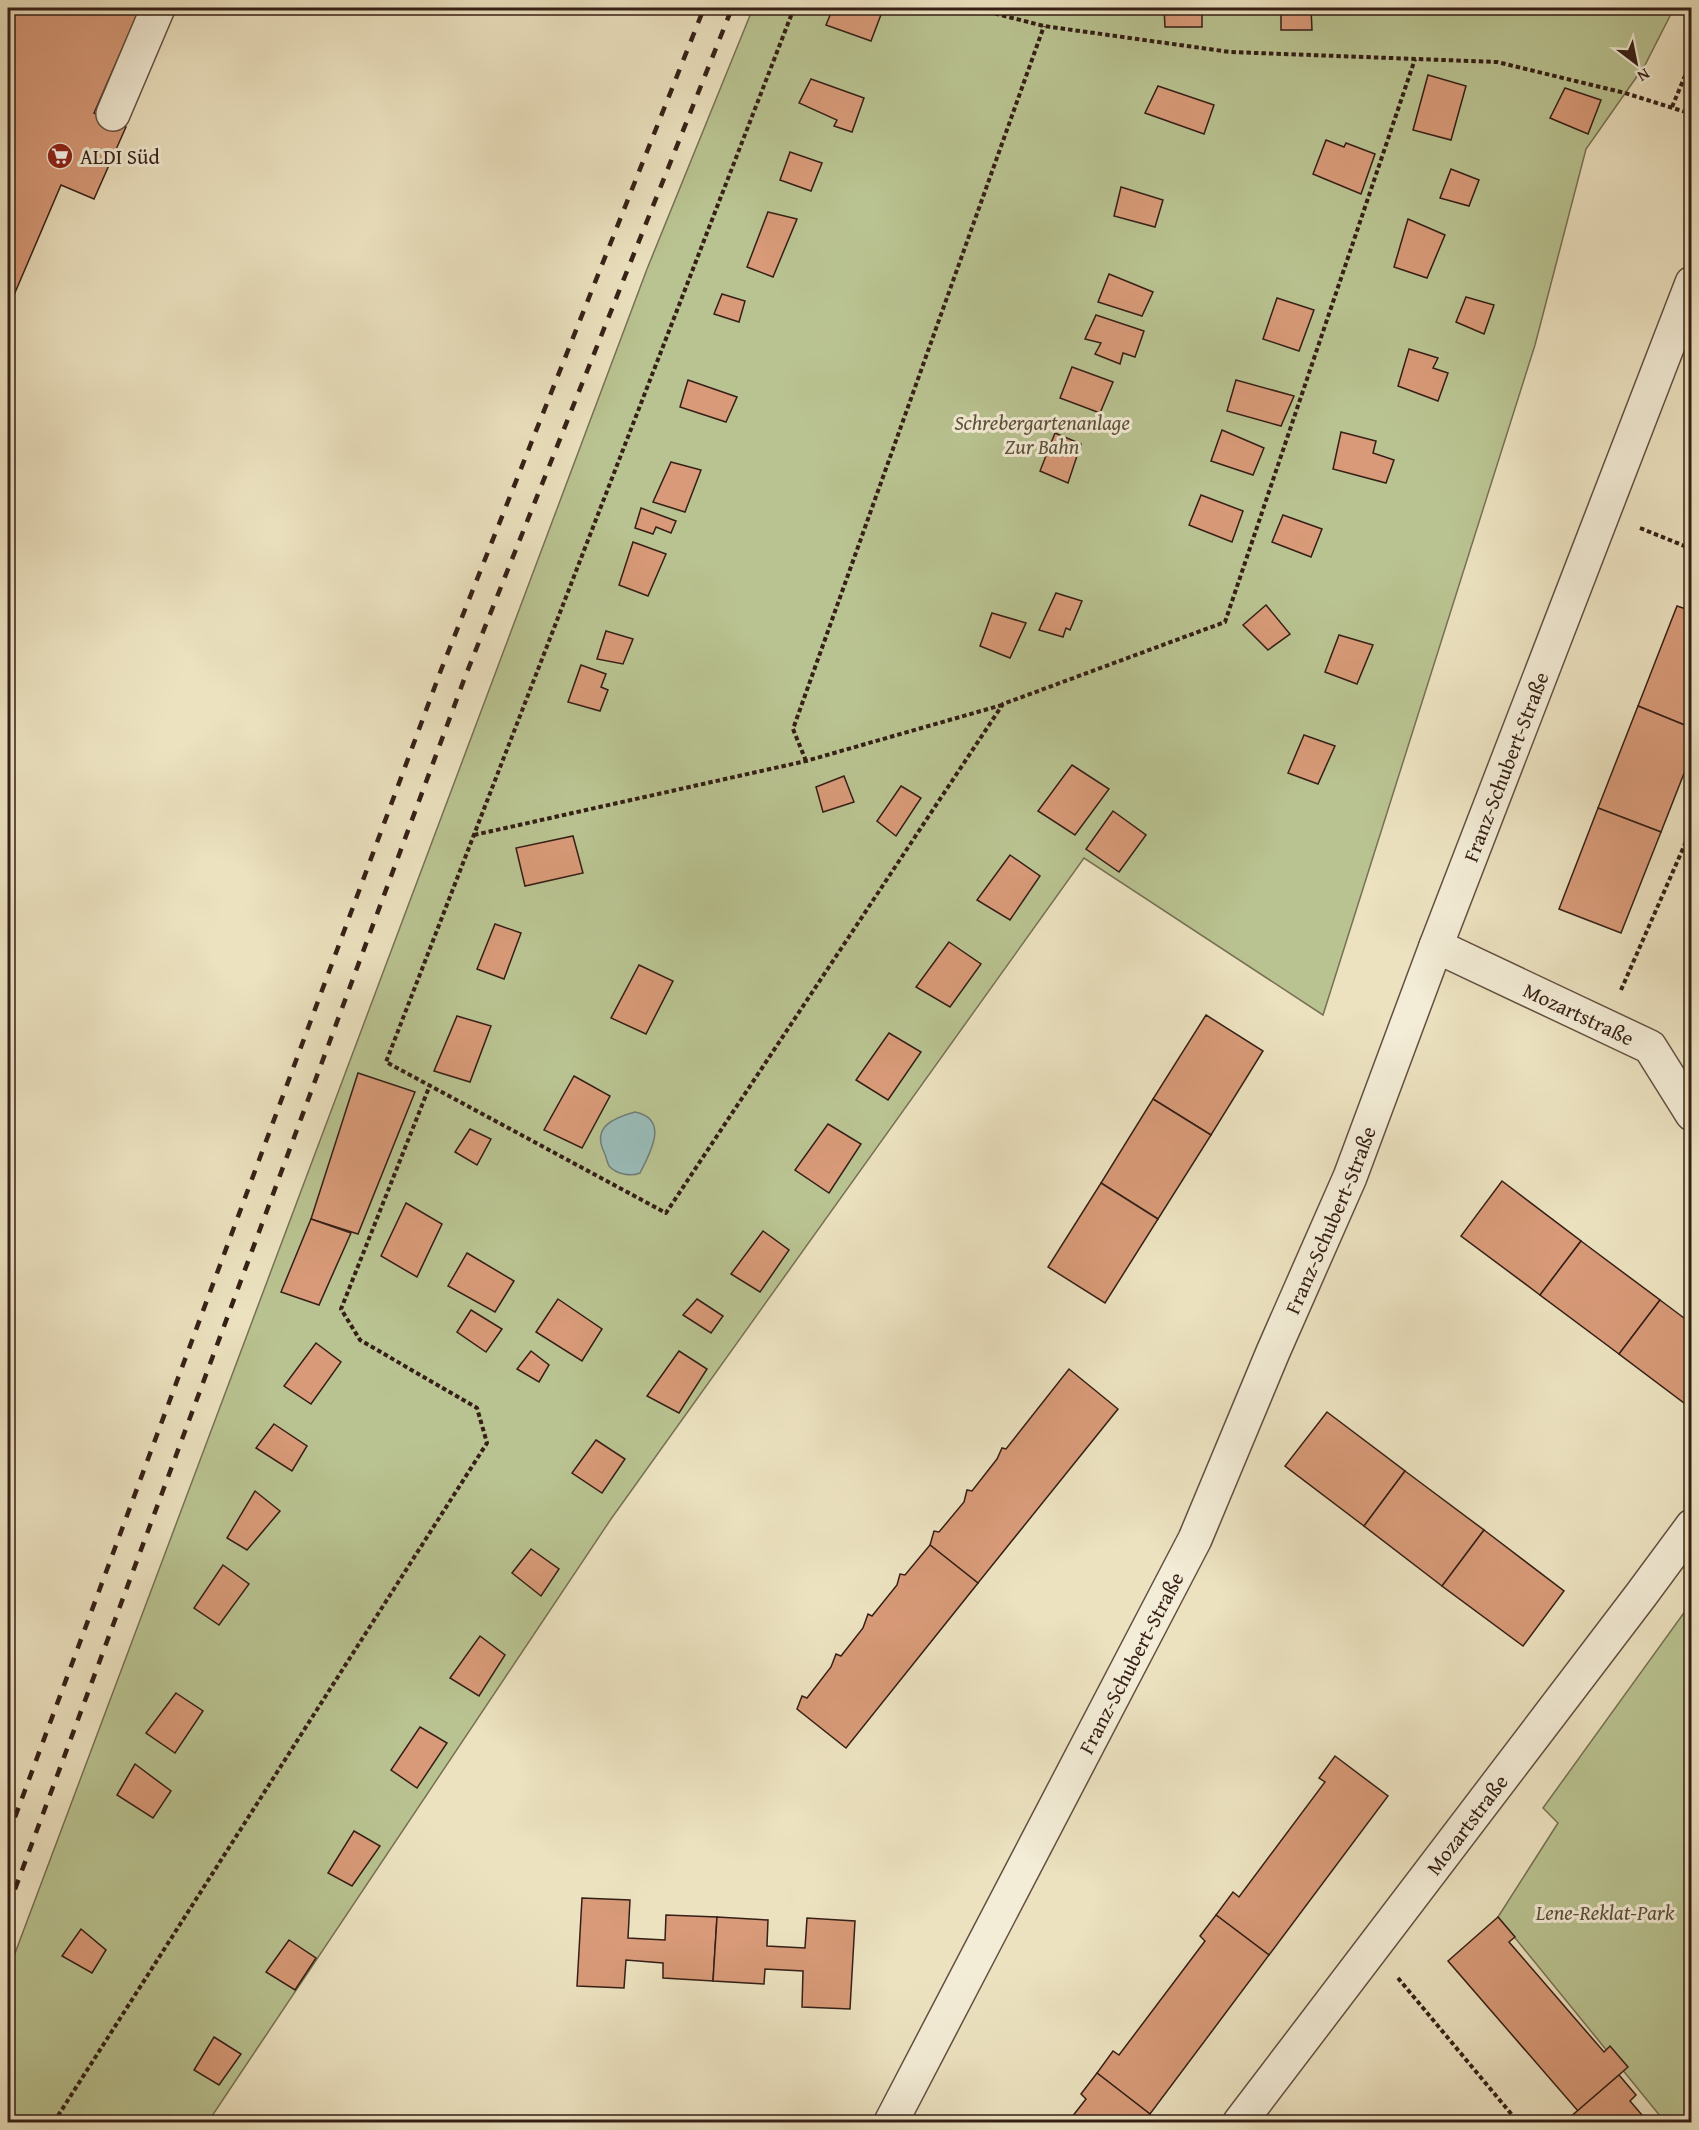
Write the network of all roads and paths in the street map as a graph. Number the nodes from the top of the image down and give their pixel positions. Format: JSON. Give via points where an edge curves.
{"nodes":[{"id":1,"x":158,"y":8,"type":"edge"},
{"id":2,"x":794,"y":8,"type":"edge"},
{"id":3,"x":973,"y":8,"type":"edge"},
{"id":4,"x":1044,"y":26,"type":"junction"},
{"id":5,"x":1415,"y":59,"type":"junction"},
{"id":6,"x":1692,"y":59,"type":"edge"},
{"id":7,"x":1672,"y":107,"type":"junction"},
{"id":8,"x":112,"y":114,"type":"dead end"},
{"id":9,"x":1692,"y":114,"type":"edge"},
{"id":10,"x":1692,"y":283,"type":"edge"},
{"id":11,"x":1600,"y":520,"type":"junction"},
{"id":12,"x":1692,"y":549,"type":"edge"},
{"id":13,"x":1003,"y":704,"type":"junction"},
{"id":14,"x":806,"y":761,"type":"junction"},
{"id":15,"x":1692,"y":828,"type":"edge"},
{"id":16,"x":474,"y":835,"type":"junction"},
{"id":17,"x":1436,"y":946,"type":"junction"},
{"id":18,"x":1605,"y":1026,"type":"junction"},
{"id":19,"x":430,"y":1086,"type":"junction"},
{"id":20,"x":1692,"y":1114,"type":"edge"},
{"id":21,"x":1692,"y":1526,"type":"edge"},
{"id":22,"x":1373,"y":1947,"type":"junction"},
{"id":23,"x":54,"y":2122,"type":"edge"},
{"id":24,"x":891,"y":2122,"type":"edge"},
{"id":25,"x":1240,"y":2122,"type":"edge"},
{"id":26,"x":1518,"y":2122,"type":"edge"}],
"edges":[{"from":1,"to":8,"type":"street"},
{"from":2,"to":16,"type":"path"},
{"from":3,"to":4,"type":"path"},
{"from":4,"to":5,"type":"path","via":[[1230,52]]},
{"from":4,"to":14,"type":"path","via":[[793,729]]},
{"from":5,"to":7,"type":"path","via":[[1497,62]]},
{"from":5,"to":13,"type":"path","via":[[1226,622]]},
{"from":6,"to":7,"type":"path"},
{"from":7,"to":9,"type":"path"},
{"from":10,"to":11,"type":"street","name":"Franz-Schubert-Straße"},
{"from":11,"to":12,"type":"path","via":[[1640,528]]},
{"from":11,"to":17,"type":"street","name":"Franz-Schubert-Straße"},
{"from":13,"to":14,"type":"path"},
{"from":13,"to":19,"type":"path","via":[[666,1213]]},
{"from":14,"to":16,"type":"path"},
{"from":15,"to":18,"type":"path"},
{"from":16,"to":19,"type":"path","via":[[386,1062]]},
{"from":17,"to":18,"type":"street","name":"Mozartstraße"},
{"from":17,"to":24,"type":"street","name":"Franz-Schubert-Straße","via":[[1350,1177],[1194,1539]]},
{"from":18,"to":20,"type":"street","name":"Mozartstraße","via":[[1650,1047]]},
{"from":19,"to":23,"type":"path","via":[[341,1309],[360,1340],[477,1408],[488,1443]]},
{"from":21,"to":22,"type":"street","name":"Mozartstraße"},
{"from":22,"to":25,"type":"street","name":"Mozartstraße"},
{"from":22,"to":26,"type":"path"}]}
